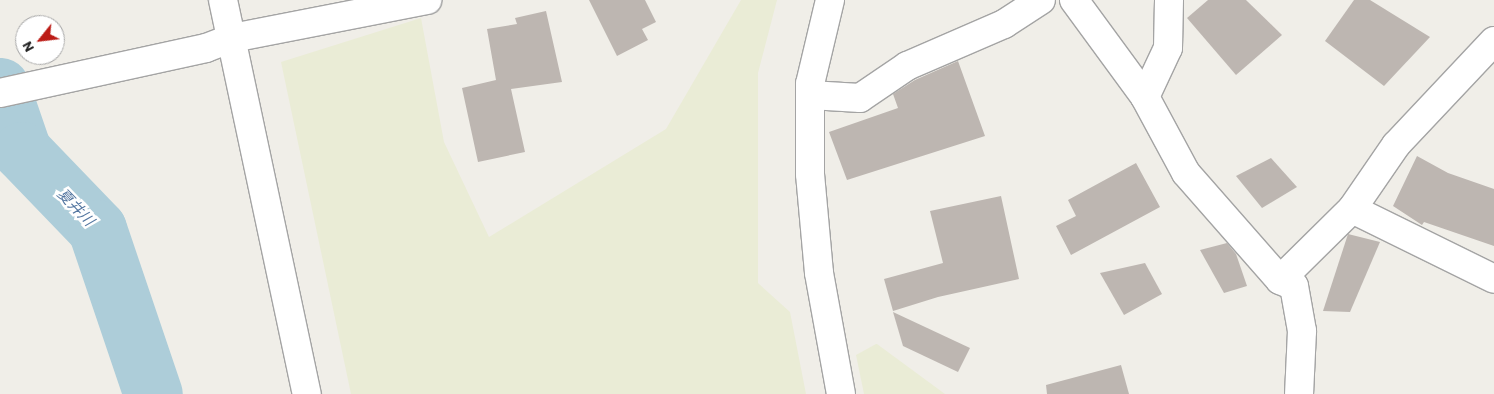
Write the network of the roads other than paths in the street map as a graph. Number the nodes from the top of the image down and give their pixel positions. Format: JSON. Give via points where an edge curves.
{"nodes":[{"id":1,"x":223,"y":0,"type":"edge"},
{"id":2,"x":427,"y":0,"type":"edge"},
{"id":3,"x":830,"y":0,"type":"edge"},
{"id":4,"x":1041,"y":0,"type":"edge"},
{"id":5,"x":1074,"y":0,"type":"edge"},
{"id":6,"x":1169,"y":0,"type":"edge"},
{"id":7,"x":232,"y":38,"type":"junction"},
{"id":8,"x":1494,"y":41,"type":"edge"},
{"id":9,"x":0,"y":93,"type":"edge"},
{"id":10,"x":810,"y":95,"type":"junction"},
{"id":11,"x":1145,"y":96,"type":"junction"},
{"id":12,"x":1352,"y":209,"type":"junction"},
{"id":13,"x":1494,"y":279,"type":"edge"},
{"id":14,"x":1280,"y":280,"type":"junction"},
{"id":15,"x":307,"y":394,"type":"edge"},
{"id":16,"x":841,"y":394,"type":"edge"},
{"id":17,"x":1299,"y":394,"type":"edge"}],
"edges":[{"from":1,"to":7,"type":"street"},
{"from":2,"to":7,"type":"street"},
{"from":3,"to":10,"type":"street"},
{"from":4,"to":10,"type":"street","via":[[1004,24],[907,66],[860,98]]},
{"from":5,"to":11,"type":"street"},
{"from":6,"to":11,"type":"street","via":[[1168,48]]},
{"from":7,"to":9,"type":"street","via":[[206,48]]},
{"from":7,"to":15,"type":"street"},
{"from":8,"to":12,"type":"street","via":[[1396,145]]},
{"from":10,"to":16,"type":"street","via":[[810,174],[819,273]]},
{"from":11,"to":14,"type":"street","via":[[1186,173]]},
{"from":12,"to":13,"type":"street"},
{"from":12,"to":14,"type":"street"},
{"from":14,"to":17,"type":"street","via":[[1294,286],[1302,331]]}]}
